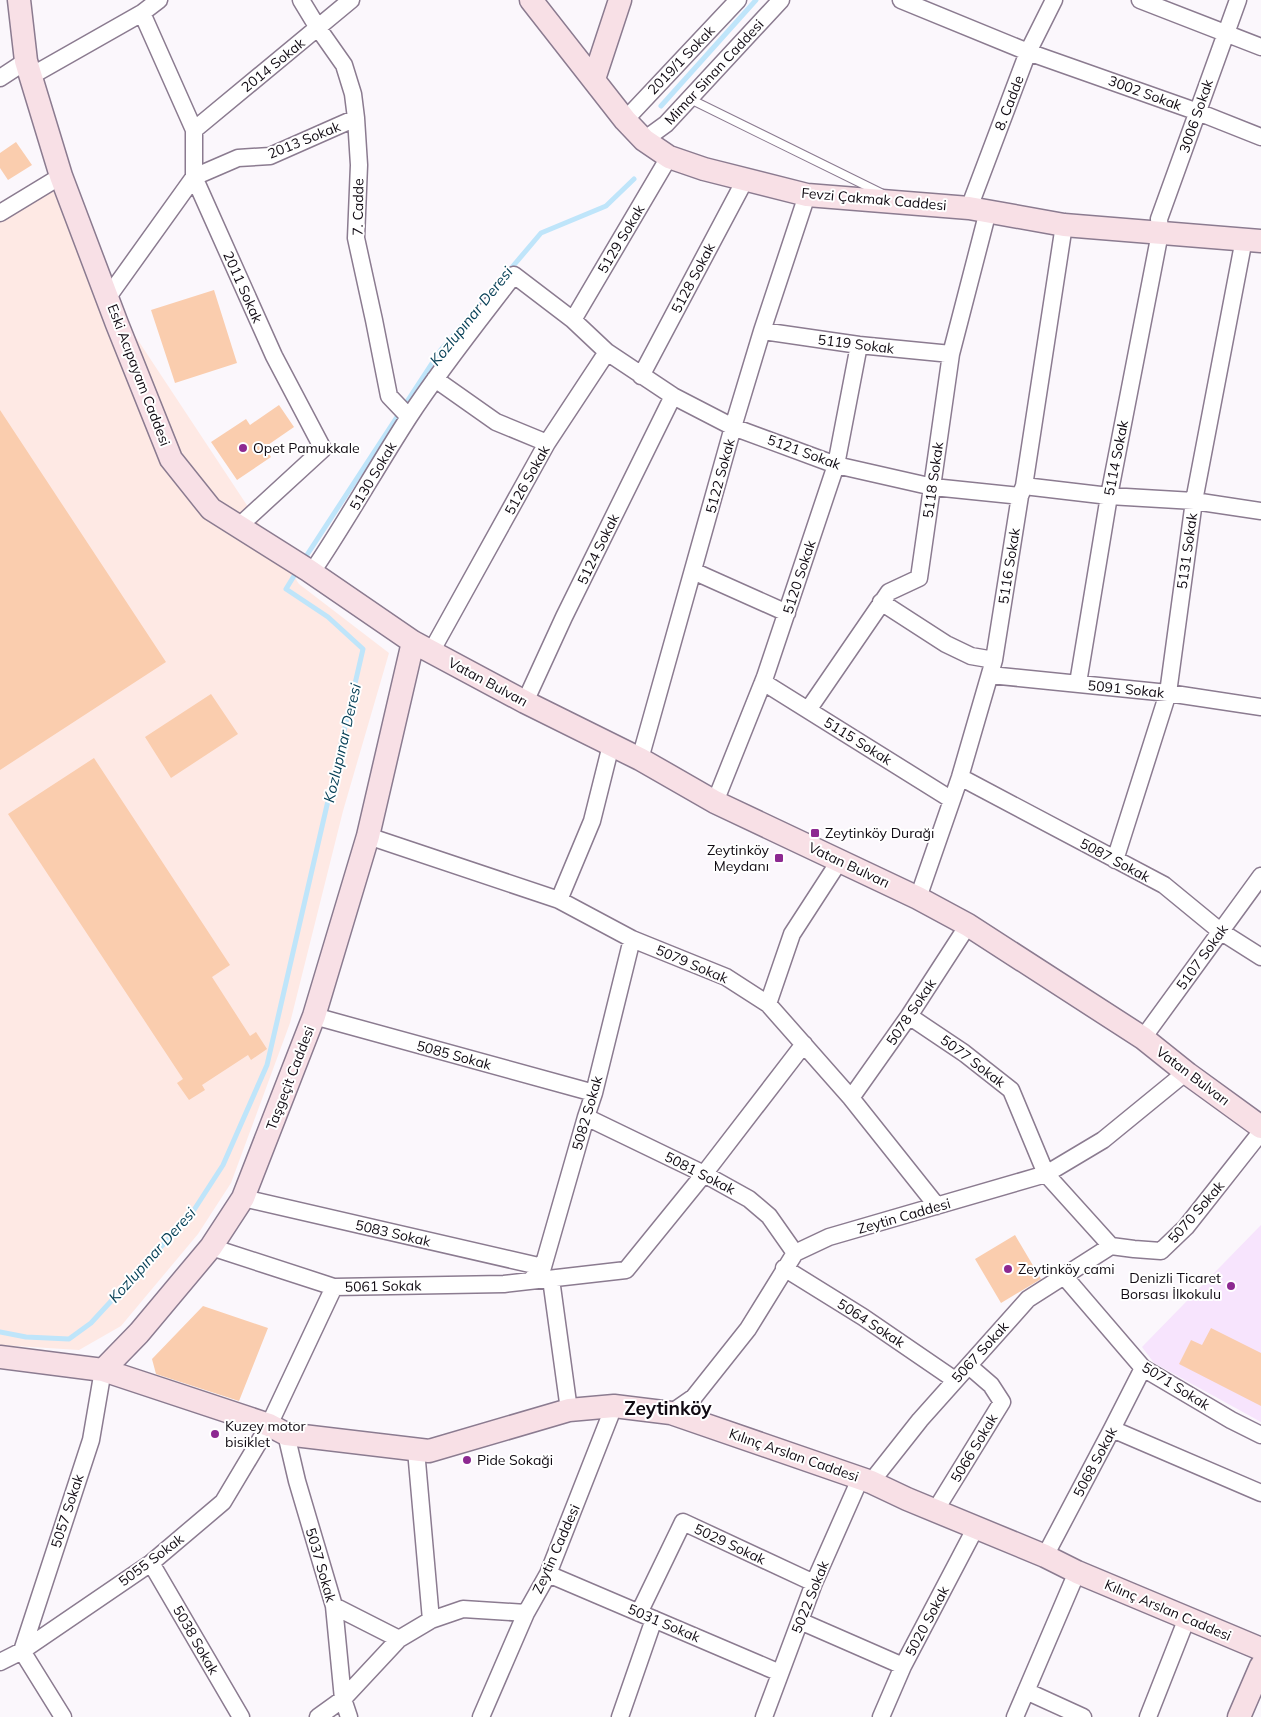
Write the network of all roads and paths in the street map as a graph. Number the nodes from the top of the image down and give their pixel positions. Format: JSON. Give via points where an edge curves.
{"nodes":[{"id":1,"x":19,"y":0,"type":"edge"},
{"id":2,"x":158,"y":0,"type":"edge"},
{"id":3,"x":302,"y":0,"type":"edge"},
{"id":4,"x":351,"y":0,"type":"edge"},
{"id":5,"x":531,"y":0,"type":"edge"},
{"id":6,"x":620,"y":0,"type":"edge"},
{"id":7,"x":738,"y":0,"type":"edge"},
{"id":8,"x":781,"y":0,"type":"edge"},
{"id":9,"x":900,"y":0,"type":"edge"},
{"id":10,"x":1054,"y":0,"type":"edge"},
{"id":11,"x":1140,"y":0,"type":"edge"},
{"id":12,"x":1238,"y":0,"type":"edge"},
{"id":13,"x":142,"y":12,"type":"junction"},
{"id":14,"x":318,"y":28,"type":"junction"},
{"id":15,"x":1225,"y":34,"type":"junction"},
{"id":16,"x":1261,"y":47,"type":"edge"},
{"id":17,"x":1028,"y":52,"type":"junction"},
{"id":18,"x":28,"y":69,"type":"junction"},
{"id":19,"x":0,"y":78,"type":"edge"},
{"id":20,"x":594,"y":79,"type":"junction"},
{"id":21,"x":690,"y":99,"type":"junction"},
{"id":22,"x":1198,"y":112,"type":"junction"},
{"id":23,"x":356,"y":118,"type":"junction"},
{"id":24,"x":625,"y":120,"type":"junction"},
{"id":25,"x":194,"y":130,"type":"junction"},
{"id":26,"x":1261,"y":137,"type":"edge"},
{"id":27,"x":644,"y":140,"type":"junction"},
{"id":28,"x":670,"y":157,"type":"junction"},
{"id":29,"x":61,"y":176,"type":"junction"},
{"id":30,"x":194,"y":178,"type":"junction"},
{"id":31,"x":745,"y":180,"type":"junction"},
{"id":32,"x":806,"y":195,"type":"junction"},
{"id":33,"x":902,"y":203,"type":"junction"},
{"id":34,"x":978,"y":210,"type":"junction"},
{"id":35,"x":0,"y":213,"type":"edge"},
{"id":36,"x":1064,"y":225,"type":"junction"},
{"id":37,"x":1160,"y":233,"type":"junction"},
{"id":38,"x":1253,"y":240,"type":"edge"},
{"id":39,"x":108,"y":297,"type":"junction"},
{"id":40,"x":573,"y":320,"type":"junction"},
{"id":41,"x":762,"y":332,"type":"junction"},
{"id":42,"x":859,"y":345,"type":"junction"},
{"id":43,"x":607,"y":352,"type":"junction"},
{"id":44,"x":951,"y":354,"type":"junction"},
{"id":45,"x":640,"y":376,"type":"junction"},
{"id":46,"x":435,"y":379,"type":"junction"},
{"id":47,"x":673,"y":396,"type":"junction"},
{"id":48,"x":406,"y":414,"type":"junction"},
{"id":49,"x":733,"y":427,"type":"junction"},
{"id":50,"x":547,"y":444,"type":"junction"},
{"id":51,"x":836,"y":465,"type":"junction"},
{"id":52,"x":932,"y":487,"type":"junction"},
{"id":53,"x":1022,"y":491,"type":"junction"},
{"id":54,"x":1109,"y":496,"type":"junction"},
{"id":55,"x":1194,"y":501,"type":"junction"},
{"id":56,"x":1261,"y":512,"type":"edge"},
{"id":57,"x":238,"y":527,"type":"junction"},
{"id":58,"x":303,"y":566,"type":"junction"},
{"id":59,"x":693,"y":571,"type":"junction"},
{"id":60,"x":881,"y":602,"type":"junction"},
{"id":61,"x":787,"y":613,"type":"junction"},
{"id":62,"x":422,"y":647,"type":"junction"},
{"id":63,"x":992,"y":668,"type":"junction"},
{"id":64,"x":764,"y":682,"type":"junction"},
{"id":65,"x":1078,"y":683,"type":"junction"},
{"id":66,"x":1168,"y":693,"type":"junction"},
{"id":67,"x":525,"y":702,"type":"junction"},
{"id":68,"x":1261,"y":707,"type":"edge"},
{"id":69,"x":808,"y":710,"type":"junction"},
{"id":70,"x":611,"y":745,"type":"junction"},
{"id":71,"x":640,"y":759,"type":"junction"},
{"id":72,"x":960,"y":778,"type":"junction"},
{"id":73,"x":952,"y":800,"type":"junction"},
{"id":74,"x":715,"y":802,"type":"junction"},
{"id":75,"x":368,"y":836,"type":"junction"},
{"id":76,"x":840,"y":860,"type":"junction"},
{"id":77,"x":1116,"y":860,"type":"junction"},
{"id":78,"x":1260,"y":879,"type":"edge"},
{"id":79,"x":918,"y":898,"type":"junction"},
{"id":80,"x":559,"y":900,"type":"junction"},
{"id":81,"x":968,"y":925,"type":"junction"},
{"id":82,"x":1220,"y":931,"type":"junction"},
{"id":83,"x":632,"y":938,"type":"junction"},
{"id":84,"x":1261,"y":958,"type":"edge"},
{"id":85,"x":768,"y":1004,"type":"junction"},
{"id":86,"x":314,"y":1016,"type":"junction"},
{"id":87,"x":909,"y":1016,"type":"junction"},
{"id":88,"x":1143,"y":1038,"type":"junction"},
{"id":89,"x":804,"y":1044,"type":"junction"},
{"id":90,"x":1185,"y":1072,"type":"junction"},
{"id":91,"x":594,"y":1093,"type":"junction"},
{"id":92,"x":851,"y":1098,"type":"junction"},
{"id":93,"x":586,"y":1117,"type":"junction"},
{"id":94,"x":1261,"y":1127,"type":"edge"},
{"id":95,"x":1261,"y":1132,"type":"edge"},
{"id":96,"x":704,"y":1174,"type":"junction"},
{"id":97,"x":1046,"y":1174,"type":"junction"},
{"id":98,"x":243,"y":1198,"type":"junction"},
{"id":99,"x":937,"y":1206,"type":"junction"},
{"id":100,"x":1111,"y":1246,"type":"junction"},
{"id":101,"x":211,"y":1247,"type":"junction"},
{"id":102,"x":795,"y":1252,"type":"junction"},
{"id":103,"x":784,"y":1268,"type":"junction"},
{"id":104,"x":547,"y":1273,"type":"junction"},
{"id":105,"x":1064,"y":1276,"type":"junction"},
{"id":106,"x":530,"y":1281,"type":"joint"},
{"id":107,"x":334,"y":1287,"type":"junction"},
{"id":108,"x":0,"y":1358,"type":"edge"},
{"id":109,"x":969,"y":1366,"type":"junction"},
{"id":110,"x":1143,"y":1368,"type":"junction"},
{"id":111,"x":103,"y":1370,"type":"junction"},
{"id":112,"x":955,"y":1380,"type":"junction"},
{"id":113,"x":614,"y":1406,"type":"junction"},
{"id":114,"x":569,"y":1410,"type":"junction"},
{"id":115,"x":671,"y":1412,"type":"junction"},
{"id":116,"x":1112,"y":1429,"type":"junction"},
{"id":117,"x":278,"y":1430,"type":"junction"},
{"id":118,"x":1261,"y":1435,"type":"edge"},
{"id":119,"x":416,"y":1450,"type":"junction"},
{"id":120,"x":866,"y":1480,"type":"junction"},
{"id":121,"x":1261,"y":1493,"type":"edge"},
{"id":122,"x":935,"y":1511,"type":"junction"},
{"id":123,"x":976,"y":1527,"type":"junction"},
{"id":124,"x":1045,"y":1556,"type":"junction"},
{"id":125,"x":151,"y":1563,"type":"junction"},
{"id":126,"x":1077,"y":1572,"type":"junction"},
{"id":127,"x":548,"y":1574,"type":"junction"},
{"id":128,"x":814,"y":1583,"type":"junction"},
{"id":129,"x":334,"y":1606,"type":"junction"},
{"id":130,"x":526,"y":1613,"type":"junction"},
{"id":131,"x":646,"y":1616,"type":"junction"},
{"id":132,"x":1187,"y":1618,"type":"junction"},
{"id":133,"x":431,"y":1620,"type":"junction"},
{"id":134,"x":800,"y":1621,"type":"junction"},
{"id":135,"x":399,"y":1639,"type":"junction"},
{"id":136,"x":1261,"y":1649,"type":"edge"},
{"id":137,"x":22,"y":1651,"type":"junction"},
{"id":138,"x":0,"y":1662,"type":"edge"},
{"id":139,"x":903,"y":1666,"type":"junction"},
{"id":140,"x":1261,"y":1666,"type":"edge"},
{"id":141,"x":780,"y":1673,"type":"junction"},
{"id":142,"x":1026,"y":1691,"type":"junction"},
{"id":143,"x":343,"y":1698,"type":"junction"},
{"id":144,"x":63,"y":1717,"type":"edge"},
{"id":145,"x":240,"y":1717,"type":"edge"},
{"id":146,"x":318,"y":1717,"type":"edge"},
{"id":147,"x":349,"y":1717,"type":"edge"},
{"id":148,"x":481,"y":1717,"type":"edge"},
{"id":149,"x":620,"y":1717,"type":"edge"},
{"id":150,"x":764,"y":1717,"type":"edge"},
{"id":151,"x":881,"y":1717,"type":"edge"},
{"id":152,"x":1015,"y":1717,"type":"edge"},
{"id":153,"x":1083,"y":1717,"type":"edge"},
{"id":154,"x":1148,"y":1717,"type":"edge"},
{"id":155,"x":1239,"y":1717,"type":"edge"}],
"edges":[{"from":1,"to":18,"type":"street","name":"Eski Acıpayam Caddesi"},
{"from":2,"to":13,"type":"street"},
{"from":3,"to":14,"type":"street","name":"7. Cadde"},
{"from":4,"to":14,"type":"street","name":"2014 Sokak"},
{"from":5,"to":20,"type":"street","name":"Fevzi Çakmak Caddesi"},
{"from":6,"to":20,"type":"street"},
{"from":7,"to":24,"type":"street","name":"2019/1 Sokak"},
{"from":8,"to":21,"type":"street","name":"Mimar Sinan Caddesi"},
{"from":9,"to":17,"type":"street","name":"3002 Sokak"},
{"from":10,"to":17,"type":"street","name":"8. Cadde"},
{"from":11,"to":15,"type":"street"},
{"from":12,"to":15,"type":"street","name":"3006 Sokak"},
{"from":13,"to":18,"type":"street"},
{"from":13,"to":25,"type":"street","name":"2011 Sokak"},
{"from":14,"to":23,"type":"street","name":"7. Cadde","via":[[344,65]]},
{"from":14,"to":25,"type":"street","name":"2014 Sokak"},
{"from":15,"to":16,"type":"street"},
{"from":15,"to":22,"type":"street","name":"3006 Sokak"},
{"from":17,"to":22,"type":"street","name":"3002 Sokak"},
{"from":17,"to":34,"type":"street","name":"8. Cadde"},
{"from":18,"to":19,"type":"street"},
{"from":18,"to":29,"type":"street","name":"Eski Acıpayam Caddesi"},
{"from":20,"to":24,"type":"street","name":"Fevzi Çakmak Caddesi"},
{"from":21,"to":27,"type":"street","name":"Mimar Sinan Caddesi","via":[[666,124]]},
{"from":21,"to":33,"type":"lane"},
{"from":22,"to":26,"type":"street","name":"3002 Sokak"},
{"from":22,"to":37,"type":"street","name":"3006 Sokak","via":[[1159,219]]},
{"from":23,"to":30,"type":"street","name":"2013 Sokak","via":[[270,156],[238,158]]},
{"from":23,"to":48,"type":"street","name":"7. Cadde","via":[[359,165],[356,238],[389,396]]},
{"from":24,"to":27,"type":"street","name":"Fevzi Çakmak Caddesi"},
{"from":25,"to":30,"type":"street","name":"2011 Sokak"},
{"from":27,"to":28,"type":"street","name":"Fevzi Çakmak Caddesi"},
{"from":28,"to":31,"type":"street","name":"Fevzi Çakmak Caddesi"},
{"from":28,"to":40,"type":"street","name":"5129 Sokak"},
{"from":29,"to":35,"type":"street"},
{"from":29,"to":39,"type":"street","name":"Eski Acıpayam Caddesi"},
{"from":30,"to":39,"type":"street"},
{"from":30,"to":57,"type":"street","name":"2011 Sokak","via":[[274,356],[323,449]]},
{"from":31,"to":32,"type":"street","name":"Fevzi Çakmak Caddesi"},
{"from":31,"to":45,"type":"street","name":"5128 Sokak"},
{"from":32,"to":33,"type":"street","name":"Fevzi Çakmak Caddesi"},
{"from":32,"to":41,"type":"street","name":"5122 Sokak"},
{"from":33,"to":34,"type":"street","name":"Fevzi Çakmak Caddesi"},
{"from":34,"to":36,"type":"street","name":"Fevzi Çakmak Caddesi"},
{"from":34,"to":44,"type":"street","name":"5118 Sokak"},
{"from":36,"to":37,"type":"street","name":"Fevzi Çakmak Caddesi"},
{"from":36,"to":53,"type":"street","name":"5116 Sokak"},
{"from":37,"to":38,"type":"street","name":"Fevzi Çakmak Caddesi"},
{"from":37,"to":54,"type":"street","name":"5114 Sokak"},
{"from":38,"to":55,"type":"street","name":"5131 Sokak"},
{"from":39,"to":57,"type":"street","name":"Eski Acıpayam Caddesi","via":[[171,459],[211,509]]},
{"from":40,"to":43,"type":"street"},
{"from":40,"to":46,"type":"street","name":"5130 Sokak","via":[[514,275]]},
{"from":41,"to":42,"type":"street","name":"5119 Sokak"},
{"from":41,"to":49,"type":"street","name":"5122 Sokak"},
{"from":42,"to":44,"type":"street","name":"5119 Sokak"},
{"from":42,"to":51,"type":"street","name":"5120 Sokak"},
{"from":43,"to":45,"type":"street","name":"5121 Sokak"},
{"from":43,"to":50,"type":"street","name":"5126 Sokak"},
{"from":44,"to":52,"type":"street","name":"5118 Sokak"},
{"from":45,"to":47,"type":"street","name":"5121 Sokak"},
{"from":46,"to":48,"type":"street","name":"5130 Sokak"},
{"from":46,"to":50,"type":"street","via":[[496,422]]},
{"from":47,"to":49,"type":"street","name":"5121 Sokak"},
{"from":47,"to":67,"type":"street","name":"5124 Sokak"},
{"from":48,"to":58,"type":"street","name":"5130 Sokak","via":[[340,531]]},
{"from":49,"to":51,"type":"street","name":"5121 Sokak"},
{"from":49,"to":59,"type":"street","name":"5122 Sokak"},
{"from":50,"to":62,"type":"street","name":"5126 Sokak"},
{"from":51,"to":52,"type":"street","name":"5121 Sokak"},
{"from":51,"to":61,"type":"street","name":"5120 Sokak"},
{"from":52,"to":53,"type":"street","name":"5121 Sokak"},
{"from":52,"to":60,"type":"street","name":"5118 Sokak","via":[[919,578],[889,592]]},
{"from":53,"to":54,"type":"street","name":"5121 Sokak"},
{"from":53,"to":63,"type":"street","name":"5116 Sokak"},
{"from":54,"to":55,"type":"street","name":"5121 Sokak"},
{"from":54,"to":65,"type":"street","name":"5114 Sokak"},
{"from":55,"to":56,"type":"street","name":"5121 Sokak"},
{"from":55,"to":66,"type":"street","name":"5131 Sokak"},
{"from":57,"to":58,"type":"street","name":"Eski Acıpayam Caddesi"},
{"from":58,"to":62,"type":"street","name":"Eski Acıpayam Caddesi"},
{"from":59,"to":61,"type":"street"},
{"from":59,"to":71,"type":"street","name":"5122 Sokak"},
{"from":60,"to":63,"type":"street","name":"5091 Sokak","via":[[946,644]]},
{"from":60,"to":69,"type":"street","name":"5118 Sokak"},
{"from":61,"to":64,"type":"street","name":"5120 Sokak"},
{"from":62,"to":67,"type":"street","name":"Vatan Bulvarı"},
{"from":62,"to":75,"type":"street","name":"Taşgeçit Caddesi"},
{"from":63,"to":65,"type":"street","name":"5091 Sokak"},
{"from":63,"to":72,"type":"street","name":"5116 Sokak"},
{"from":64,"to":69,"type":"street","name":"5115 Sokak"},
{"from":64,"to":74,"type":"street","name":"5120 Sokak"},
{"from":65,"to":66,"type":"street","name":"5091 Sokak"},
{"from":66,"to":68,"type":"street","name":"5091 Sokak"},
{"from":66,"to":77,"type":"street","name":"5131 Sokak"},
{"from":67,"to":70,"type":"street","name":"Vatan Bulvarı"},
{"from":69,"to":73,"type":"street","name":"5115 Sokak"},
{"from":70,"to":71,"type":"street","name":"Vatan Bulvarı"},
{"from":70,"to":80,"type":"street","via":[[592,821]]},
{"from":71,"to":74,"type":"street","name":"Vatan Bulvarı"},
{"from":72,"to":73,"type":"street","name":"5116 Sokak"},
{"from":72,"to":77,"type":"street","name":"5087 Sokak"},
{"from":73,"to":79,"type":"street","name":"5116 Sokak"},
{"from":74,"to":76,"type":"street","name":"Vatan Bulvarı"},
{"from":75,"to":80,"type":"street","name":"5079 Sokak"},
{"from":75,"to":86,"type":"street","name":"Taşgeçit Caddesi"},
{"from":76,"to":79,"type":"street","name":"Vatan Bulvarı"},
{"from":76,"to":85,"type":"street","via":[[792,934]]},
{"from":77,"to":82,"type":"street","name":"5087 Sokak","via":[[1164,885]]},
{"from":78,"to":82,"type":"street","name":"5107 Sokak"},
{"from":79,"to":81,"type":"street","name":"Vatan Bulvarı"},
{"from":80,"to":83,"type":"street","name":"5079 Sokak"},
{"from":81,"to":87,"type":"street","name":"5078 Sokak"},
{"from":81,"to":88,"type":"street","name":"Vatan Bulvarı"},
{"from":82,"to":84,"type":"street","name":"5087 Sokak"},
{"from":82,"to":88,"type":"street","name":"5107 Sokak"},
{"from":83,"to":85,"type":"street","name":"5079 Sokak","via":[[726,978]]},
{"from":83,"to":91,"type":"street","name":"5082 Sokak"},
{"from":85,"to":89,"type":"street","name":"5079 Sokak"},
{"from":86,"to":91,"type":"street","name":"5085 Sokak"},
{"from":86,"to":98,"type":"street","name":"Taşgeçit Caddesi"},
{"from":87,"to":92,"type":"street","name":"5078 Sokak"},
{"from":87,"to":97,"type":"street","name":"5077 Sokak","via":[[1011,1090]]},
{"from":88,"to":90,"type":"street","name":"Vatan Bulvarı"},
{"from":89,"to":92,"type":"street","name":"5079 Sokak"},
{"from":89,"to":96,"type":"street"},
{"from":90,"to":94,"type":"street","name":"Vatan Bulvarı"},
{"from":90,"to":97,"type":"street","name":"Zeytin Caddesi","via":[[1103,1140]]},
{"from":91,"to":93,"type":"street","name":"5082 Sokak"},
{"from":92,"to":99,"type":"street","name":"5079 Sokak"},
{"from":93,"to":96,"type":"street","name":"5081 Sokak"},
{"from":93,"to":104,"type":"street","name":"5082 Sokak"},
{"from":95,"to":100,"type":"street","name":"5070 Sokak","via":[[1186,1227],[1161,1251]]},
{"from":96,"to":102,"type":"street","name":"5081 Sokak","via":[[749,1199],[769,1216]]},
{"from":96,"to":104,"type":"street","via":[[626,1270]]},
{"from":97,"to":99,"type":"street","name":"Zeytin Caddesi"},
{"from":97,"to":100,"type":"street","name":"5077 Sokak"},
{"from":98,"to":101,"type":"street","name":"Taşgeçit Caddesi"},
{"from":98,"to":104,"type":"street","name":"5083 Sokak"},
{"from":99,"to":102,"type":"street","name":"Zeytin Caddesi","via":[[829,1237]]},
{"from":100,"to":105,"type":"street","name":"5067 Sokak"},
{"from":101,"to":107,"type":"street","name":"5061 Sokak"},
{"from":101,"to":111,"type":"street","name":"Taşgeçit Caddesi"},
{"from":102,"to":103,"type":"street"},
{"from":103,"to":112,"type":"street","name":"5064 Sokak"},
{"from":103,"to":115,"type":"street","via":[[748,1329],[694,1397]]},
{"from":104,"to":106,"type":"street","name":"5082 Sokak"},
{"from":104,"to":114,"type":"street"},
{"from":105,"to":109,"type":"street","name":"5067 Sokak","via":[[1028,1298]]},
{"from":105,"to":110,"type":"street","name":"5071 Sokak"},
{"from":106,"to":107,"type":"street","name":"5061 Sokak"},
{"from":107,"to":117,"type":"street","name":"5055 Sokak"},
{"from":108,"to":111,"type":"street"},
{"from":109,"to":112,"type":"street","name":"5067 Sokak"},
{"from":109,"to":122,"type":"street","name":"5066 Sokak","via":[[991,1385],[1002,1402]]},
{"from":110,"to":116,"type":"street","name":"5068 Sokak"},
{"from":110,"to":118,"type":"street","name":"5071 Sokak"},
{"from":111,"to":117,"type":"street","name":"Kılınç Arslan Caddesi"},
{"from":111,"to":137,"type":"street","name":"5057 Sokak","via":[[91,1440]]},
{"from":112,"to":120,"type":"street","name":"5067 Sokak"},
{"from":113,"to":114,"type":"street","name":"Kılınç Arslan Caddesi"},
{"from":113,"to":115,"type":"street","name":"Kılınç Arslan Caddesi"},
{"from":113,"to":127,"type":"street","name":"Zeytin Caddesi"},
{"from":114,"to":119,"type":"street","name":"Kılınç Arslan Caddesi","via":[[429,1451]]},
{"from":115,"to":120,"type":"street","name":"Kılınç Arslan Caddesi"},
{"from":116,"to":121,"type":"street"},
{"from":116,"to":124,"type":"street","name":"5068 Sokak"},
{"from":117,"to":119,"type":"street","name":"Kılınç Arslan Caddesi"},
{"from":117,"to":125,"type":"street","name":"5055 Sokak","via":[[223,1502]]},
{"from":117,"to":129,"type":"street","name":"5037 Sokak","via":[[297,1481]]},
{"from":119,"to":133,"type":"street"},
{"from":120,"to":122,"type":"street","name":"Kılınç Arslan Caddesi"},
{"from":120,"to":128,"type":"street","name":"5022 Sokak"},
{"from":122,"to":123,"type":"street","name":"Kılınç Arslan Caddesi"},
{"from":123,"to":124,"type":"street","name":"Kılınç Arslan Caddesi"},
{"from":123,"to":139,"type":"street","name":"5020 Sokak"},
{"from":124,"to":126,"type":"street","name":"Kılınç Arslan Caddesi"},
{"from":125,"to":137,"type":"street","name":"5055 Sokak"},
{"from":125,"to":145,"type":"street","name":"5038 Sokak"},
{"from":126,"to":132,"type":"street","name":"Kılınç Arslan Caddesi"},
{"from":126,"to":142,"type":"street"},
{"from":127,"to":130,"type":"street","name":"Zeytin Caddesi"},
{"from":127,"to":131,"type":"street","name":"5031 Sokak"},
{"from":128,"to":131,"type":"street","name":"5029 Sokak","via":[[683,1522]]},
{"from":128,"to":134,"type":"street","name":"5022 Sokak"},
{"from":129,"to":135,"type":"street"},
{"from":129,"to":143,"type":"street","name":"5037 Sokak"},
{"from":130,"to":133,"type":"street","via":[[463,1609]]},
{"from":130,"to":148,"type":"street","name":"Zeytin Caddesi"},
{"from":131,"to":141,"type":"street","name":"5031 Sokak"},
{"from":131,"to":149,"type":"street"},
{"from":132,"to":136,"type":"street","name":"Kılınç Arslan Caddesi"},
{"from":132,"to":154,"type":"street"},
{"from":133,"to":135,"type":"street"},
{"from":134,"to":139,"type":"street"},
{"from":134,"to":141,"type":"street","name":"5022 Sokak"},
{"from":135,"to":143,"type":"street"},
{"from":137,"to":138,"type":"street","name":"5055 Sokak"},
{"from":137,"to":144,"type":"street"},
{"from":139,"to":151,"type":"street","name":"5020 Sokak"},
{"from":140,"to":155,"type":"street"},
{"from":141,"to":150,"type":"street","name":"5022 Sokak"},
{"from":142,"to":152,"type":"street"},
{"from":142,"to":153,"type":"street"},
{"from":143,"to":146,"type":"street"},
{"from":143,"to":147,"type":"street","name":"5037 Sokak"}]}
